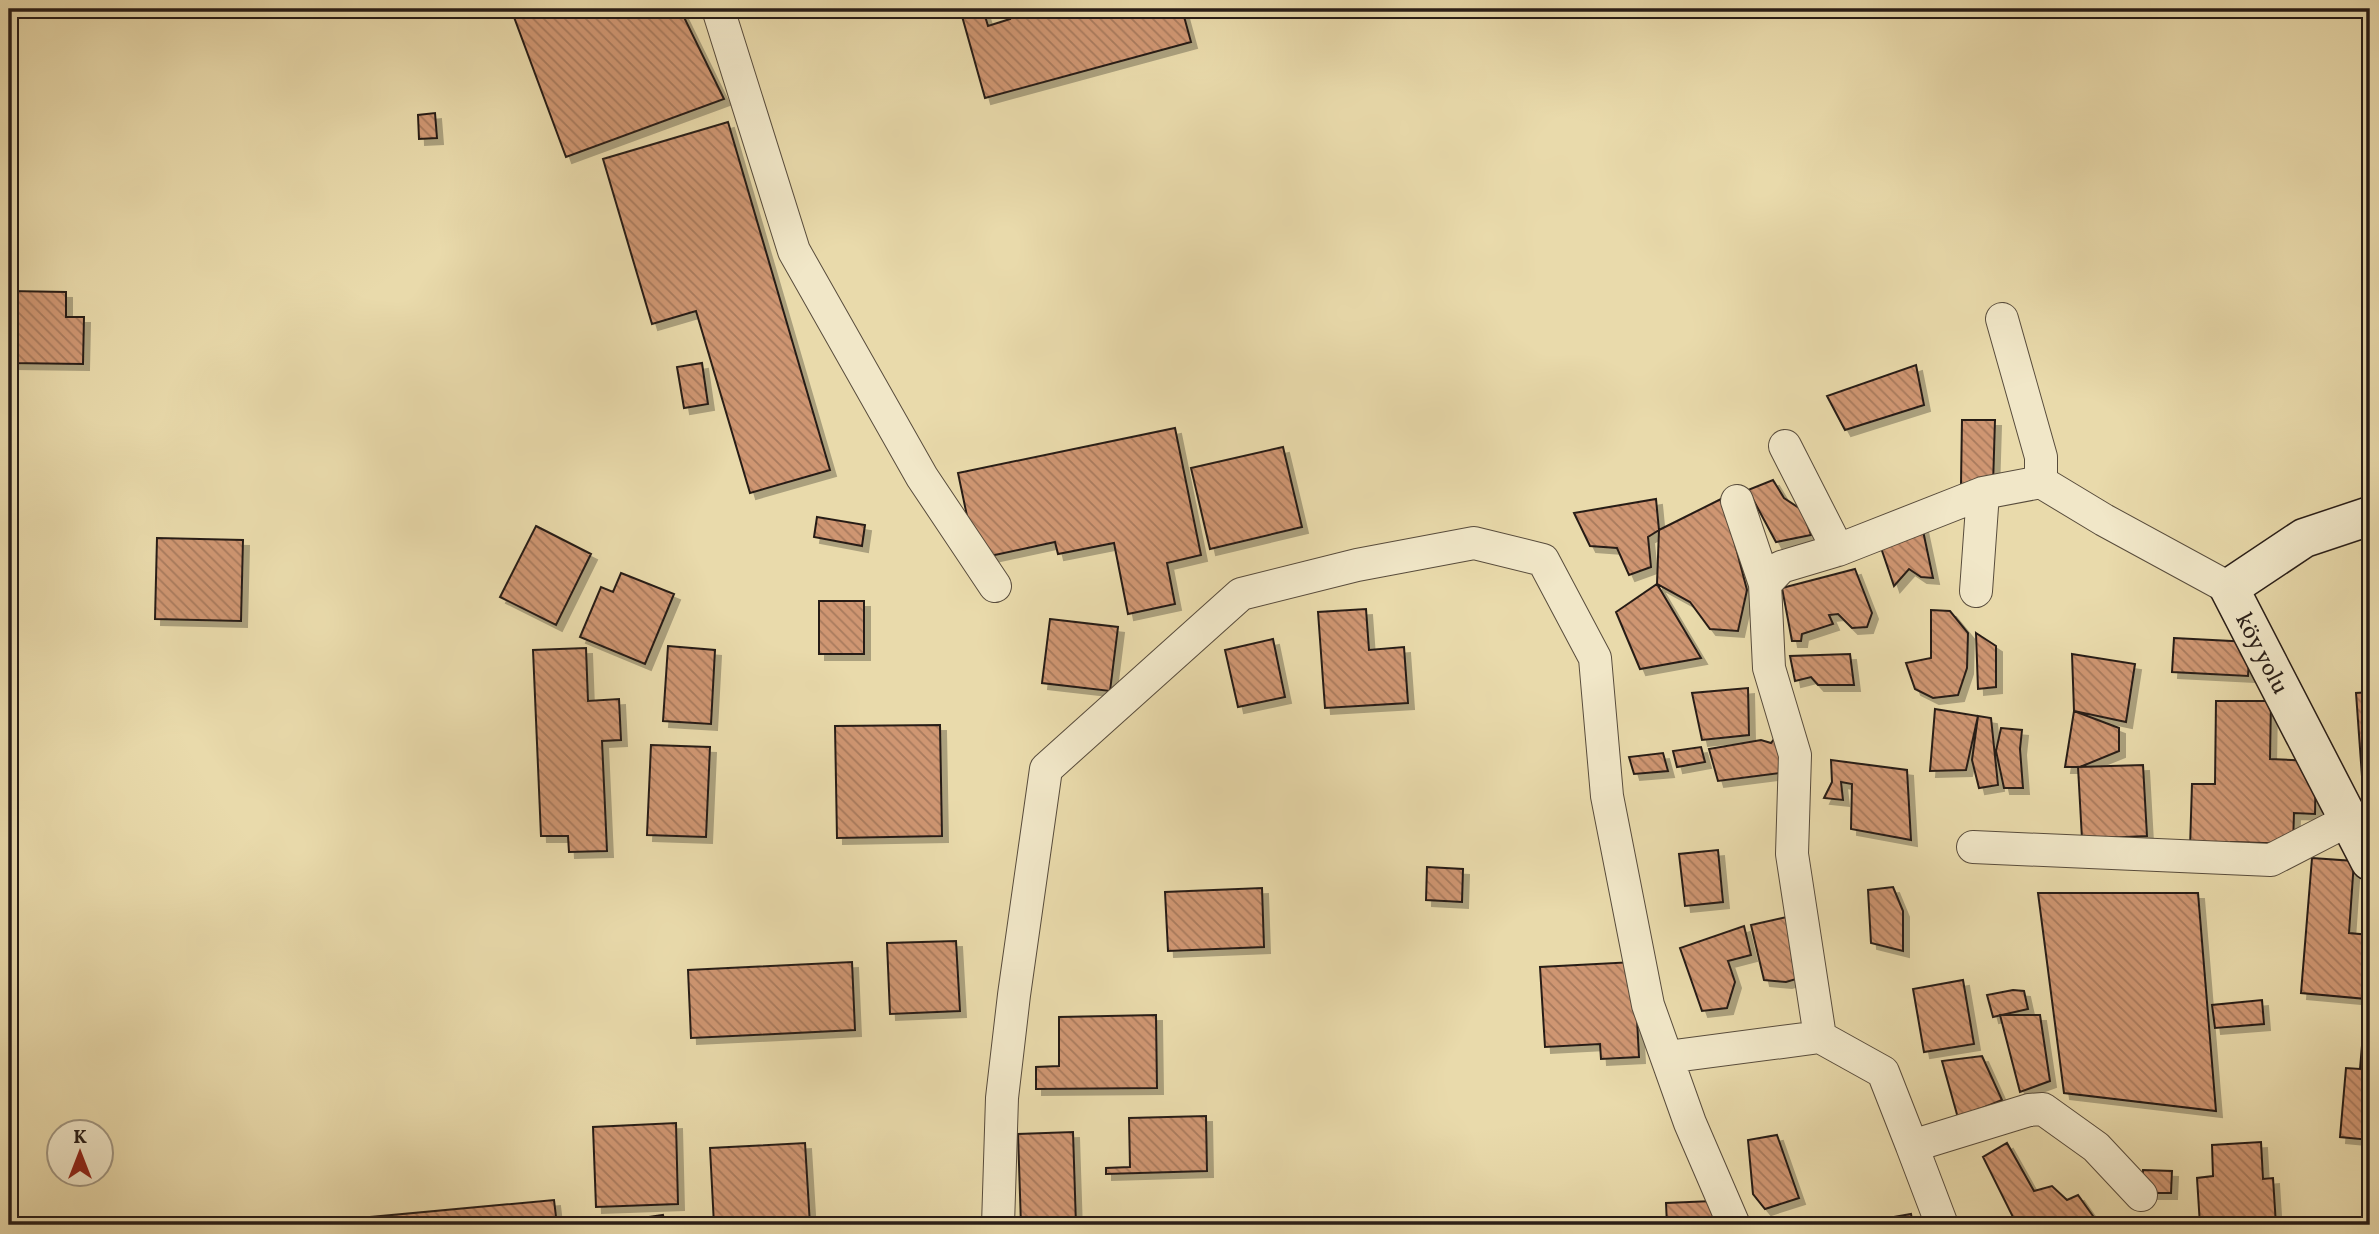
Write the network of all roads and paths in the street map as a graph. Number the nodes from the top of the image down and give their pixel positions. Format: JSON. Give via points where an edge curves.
{"nodes":[{"id":1,"x":718,"y":9,"type":"edge"},
{"id":2,"x":2002,"y":319,"type":"dead end"},
{"id":3,"x":1785,"y":446,"type":"dead end"},
{"id":4,"x":2041,"y":482,"type":"junction"},
{"id":5,"x":1983,"y":493,"type":"junction"},
{"id":6,"x":1737,"y":501,"type":"dead end"},
{"id":7,"x":2370,"y":516,"type":"edge"},
{"id":8,"x":1838,"y":550,"type":"junction"},
{"id":9,"x":1765,"y":584,"type":"junction"},
{"id":10,"x":995,"y":586,"type":"dead end"},
{"id":11,"x":2229,"y":588,"type":"junction"},
{"id":12,"x":1976,"y":591,"type":"dead end"},
{"id":13,"x":2359,"y":819,"type":"edge"},
{"id":14,"x":1973,"y":847,"type":"dead end"},
{"id":15,"x":2370,"y":862,"type":"edge"},
{"id":16,"x":1820,"y":1037,"type":"junction"},
{"id":17,"x":1667,"y":1058,"type":"junction"},
{"id":18,"x":1912,"y":1146,"type":"junction"},
{"id":19,"x":2141,"y":1195,"type":"dead end"},
{"id":20,"x":992,"y":1224,"type":"edge"},
{"id":21,"x":1734,"y":1225,"type":"edge"},
{"id":22,"x":1942,"y":1225,"type":"edge"}],
"edges":[{"from":1,"to":10,"type":"street","via":[[794,251],[922,477]]},
{"from":2,"to":4,"type":"street","via":[[2041,457]]},
{"from":3,"to":8,"type":"street"},
{"from":4,"to":5,"type":"street"},
{"from":4,"to":11,"type":"street"},
{"from":5,"to":8,"type":"street"},
{"from":5,"to":12,"type":"street"},
{"from":6,"to":9,"type":"street"},
{"from":7,"to":11,"type":"street","name":"köy yolu","via":[[2304,538]]},
{"from":8,"to":9,"type":"street","via":[[1781,567]]},
{"from":9,"to":16,"type":"street","via":[[1769,668],[1795,755],[1792,854]]},
{"from":11,"to":13,"type":"street","name":"köy yolu"},
{"from":13,"to":14,"type":"street","via":[[2271,860]]},
{"from":13,"to":15,"type":"street","name":"köy yolu"},
{"from":16,"to":17,"type":"street"},
{"from":16,"to":18,"type":"street","via":[[1883,1072]]},
{"from":17,"to":20,"type":"street","via":[[1648,1005],[1606,796],[1595,658],[1542,560],[1474,543],[1357,565],[1241,594],[1046,769],[1014,995]]},
{"from":17,"to":21,"type":"street"},
{"from":18,"to":19,"type":"street","via":[[2043,1109],[2096,1147]]},
{"from":18,"to":22,"type":"street"}]}
